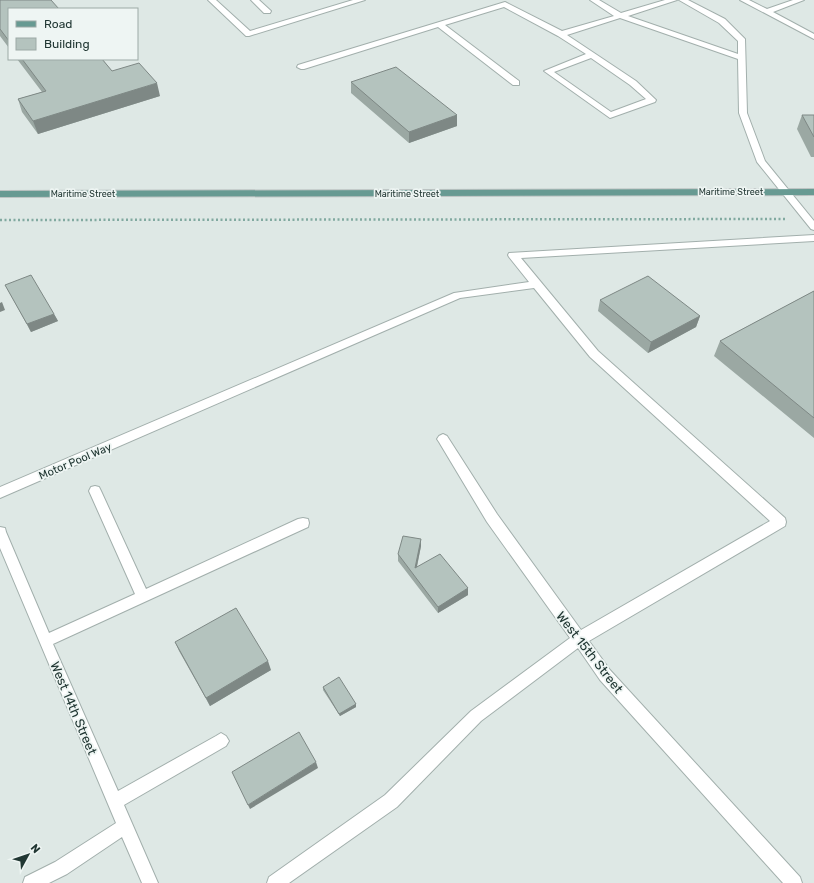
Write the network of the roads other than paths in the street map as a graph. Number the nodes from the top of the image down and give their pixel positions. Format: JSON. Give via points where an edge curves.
{"nodes":[{"id":1,"x":212,"y":0,"type":"edge"},
{"id":2,"x":255,"y":0,"type":"edge"},
{"id":3,"x":361,"y":0,"type":"edge"},
{"id":4,"x":594,"y":0,"type":"edge"},
{"id":5,"x":673,"y":0,"type":"edge"},
{"id":6,"x":683,"y":0,"type":"edge"},
{"id":7,"x":744,"y":0,"type":"edge"},
{"id":8,"x":800,"y":0,"type":"edge"},
{"id":9,"x":267,"y":11,"type":"dead end"},
{"id":10,"x":766,"y":12,"type":"junction"},
{"id":11,"x":620,"y":16,"type":"junction"},
{"id":12,"x":439,"y":24,"type":"junction"},
{"id":13,"x":561,"y":34,"type":"junction"},
{"id":14,"x":814,"y":37,"type":"edge"},
{"id":15,"x":591,"y":54,"type":"junction"},
{"id":16,"x":742,"y":58,"type":"junction"},
{"id":17,"x":301,"y":67,"type":"dead end"},
{"id":18,"x":516,"y":83,"type":"dead end"},
{"id":19,"x":784,"y":192,"type":"junction"},
{"id":20,"x":814,"y":192,"type":"edge"},
{"id":21,"x":0,"y":194,"type":"edge"},
{"id":22,"x":811,"y":223,"type":"edge"},
{"id":23,"x":814,"y":238,"type":"edge"},
{"id":24,"x":536,"y":284,"type":"junction"},
{"id":25,"x":443,"y":439,"type":"dead end"},
{"id":26,"x":95,"y":491,"type":"dead end"},
{"id":27,"x":0,"y":493,"type":"edge"},
{"id":28,"x":303,"y":523,"type":"dead end"},
{"id":29,"x":0,"y":532,"type":"edge"},
{"id":30,"x":143,"y":597,"type":"junction"},
{"id":31,"x":579,"y":639,"type":"junction"},
{"id":32,"x":46,"y":641,"type":"junction"},
{"id":33,"x":221,"y":742,"type":"dead end"},
{"id":34,"x":115,"y":802,"type":"junction"},
{"id":35,"x":125,"y":826,"type":"junction"},
{"id":36,"x":31,"y":883,"type":"edge"},
{"id":37,"x":150,"y":883,"type":"edge"},
{"id":38,"x":275,"y":883,"type":"edge"},
{"id":39,"x":794,"y":883,"type":"edge"}],
"edges":[{"from":1,"to":3,"type":"street","via":[[249,34]]},
{"from":2,"to":9,"type":"street"},
{"from":4,"to":11,"type":"street"},
{"from":5,"to":11,"type":"street"},
{"from":6,"to":16,"type":"street","via":[[722,21],[742,41]]},
{"from":7,"to":10,"type":"street"},
{"from":8,"to":10,"type":"street"},
{"from":10,"to":14,"type":"street"},
{"from":11,"to":13,"type":"street"},
{"from":11,"to":16,"type":"street"},
{"from":12,"to":13,"type":"street","via":[[505,4]]},
{"from":12,"to":17,"type":"street"},
{"from":12,"to":18,"type":"street"},
{"from":13,"to":15,"type":"street"},
{"from":15,"to":15,"type":"street","via":[[633,82],[652,100],[610,116],[548,71]]},
{"from":16,"to":19,"type":"street","via":[[744,113],[761,162]]},
{"from":19,"to":20,"type":"main road","name":"Maritime Street"},
{"from":19,"to":21,"type":"main road","name":"Maritime Street"},
{"from":19,"to":22,"type":"street"},
{"from":23,"to":24,"type":"street","via":[[513,255]]},
{"from":24,"to":27,"type":"street","name":"Motor Pool Way","via":[[458,294]]},
{"from":24,"to":31,"type":"street","via":[[594,354],[780,522]]},
{"from":25,"to":31,"type":"street","name":"West 15th Street","via":[[492,518]]},
{"from":26,"to":30,"type":"street"},
{"from":28,"to":30,"type":"street"},
{"from":29,"to":32,"type":"street","name":"West 14th Street"},
{"from":30,"to":32,"type":"street"},
{"from":31,"to":38,"type":"street","via":[[476,716],[391,801]]},
{"from":31,"to":39,"type":"street","name":"West 15th Street","via":[[605,675]]},
{"from":32,"to":34,"type":"street","name":"West 14th Street"},
{"from":33,"to":34,"type":"street"},
{"from":34,"to":35,"type":"street","name":"West 14th Street"},
{"from":35,"to":36,"type":"street","via":[[61,868]]},
{"from":35,"to":37,"type":"street","name":"West 14th Street"}]}
